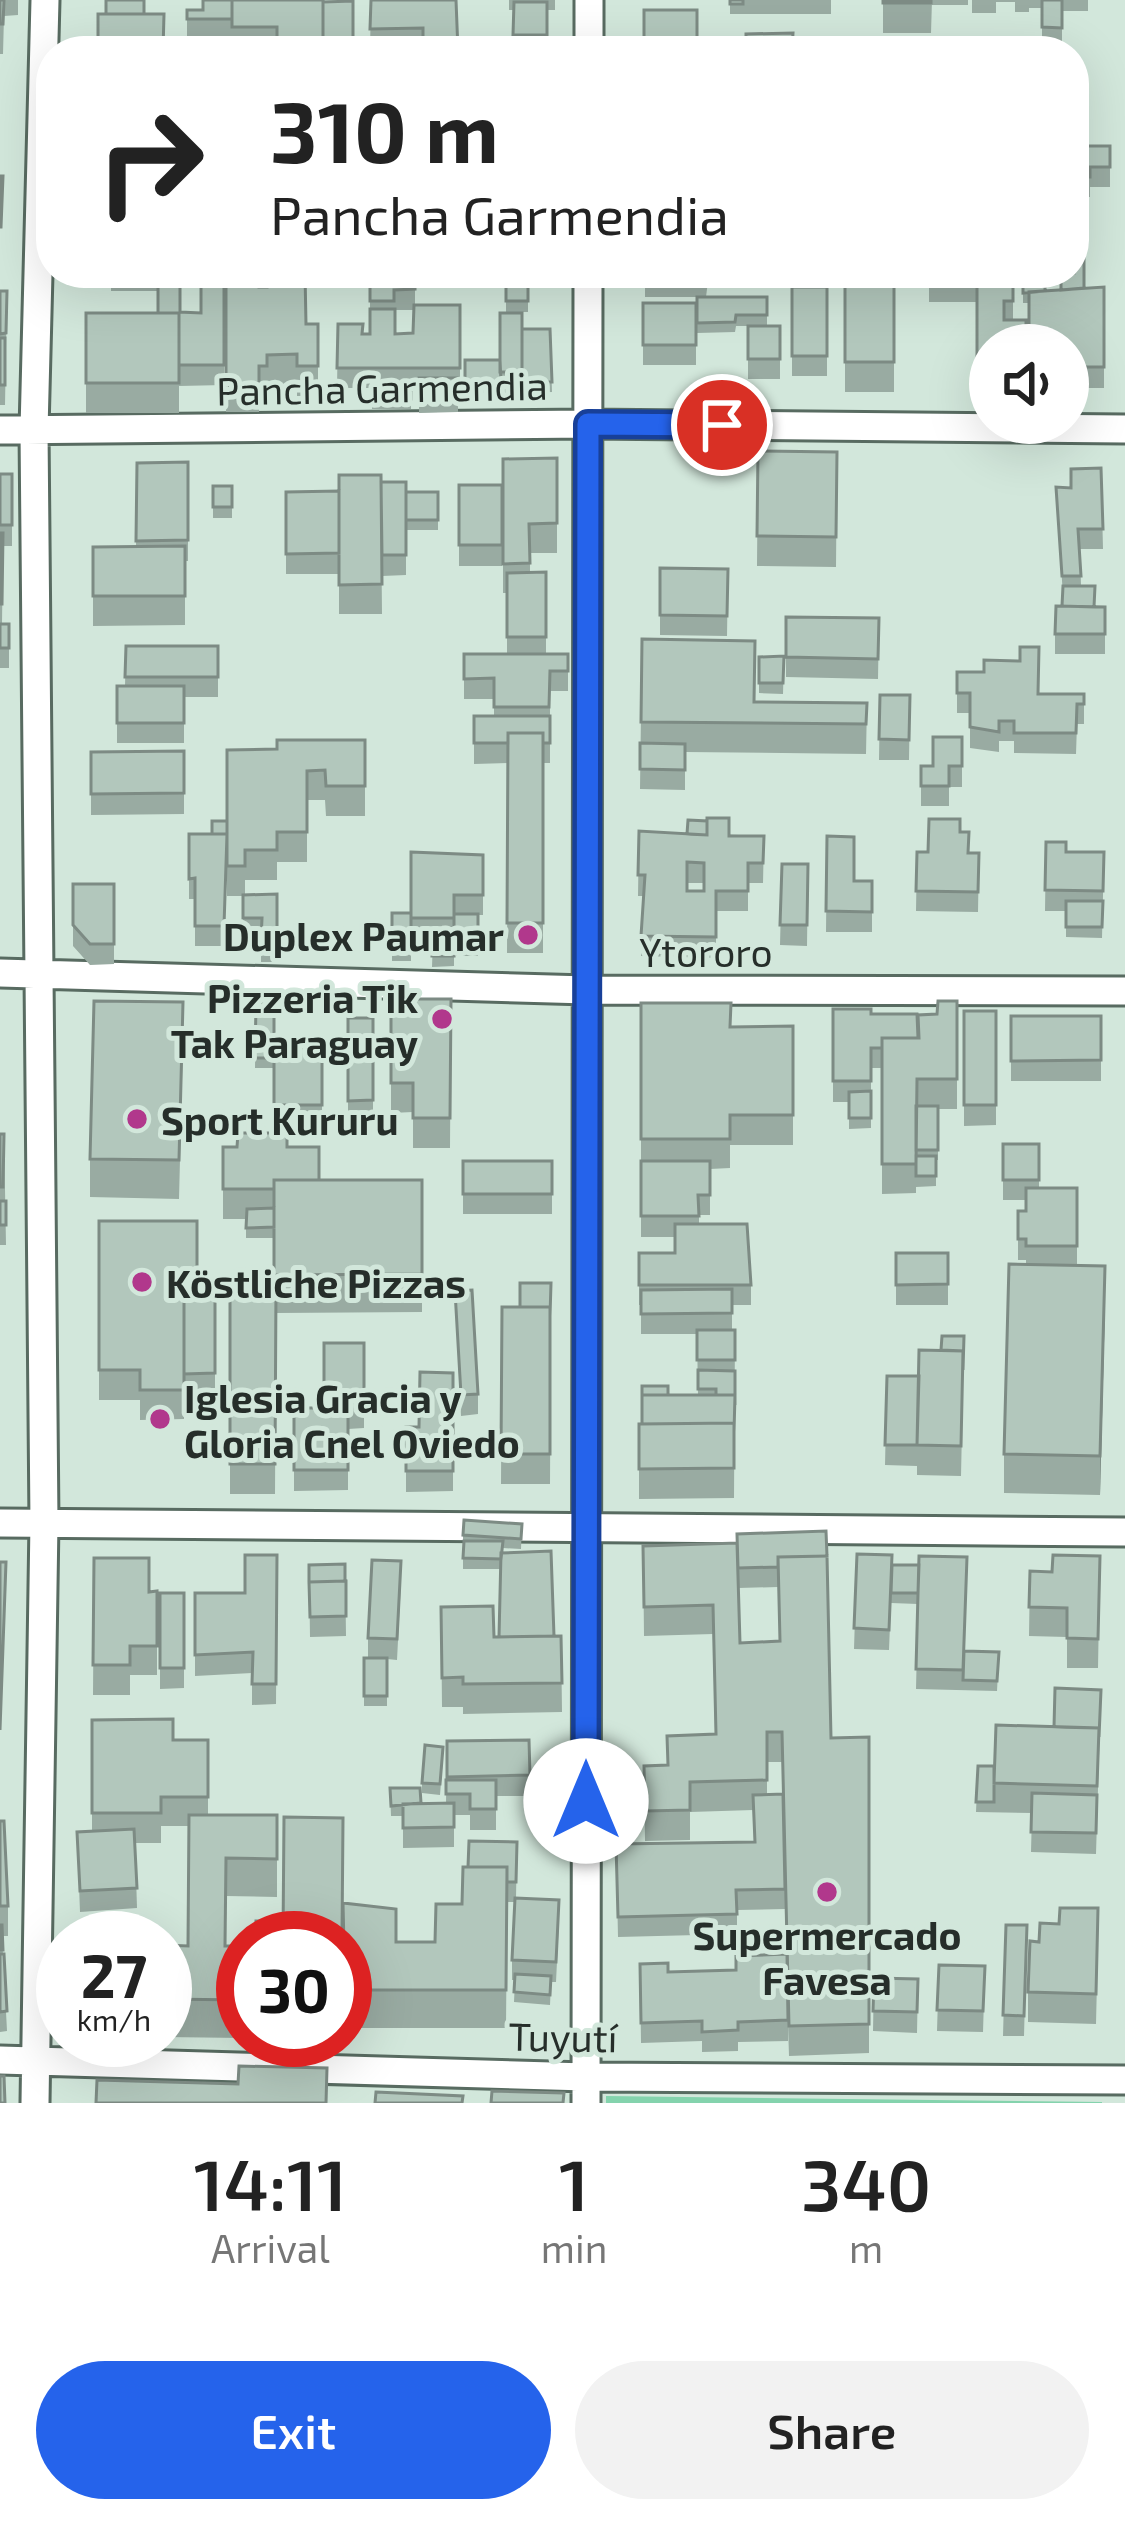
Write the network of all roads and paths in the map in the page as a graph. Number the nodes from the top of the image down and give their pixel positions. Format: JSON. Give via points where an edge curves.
{"nodes":[{"id":1,"x":45,"y":0,"type":"edge"},
{"id":2,"x":589,"y":0,"type":"edge"},
{"id":3,"x":44,"y":36,"type":"edge"},
{"id":4,"x":589,"y":36,"type":"edge"},
{"id":5,"x":38,"y":288,"type":"edge"},
{"id":6,"x":588,"y":288,"type":"edge"},
{"id":7,"x":588,"y":424,"type":"junction"},
{"id":8,"x":1125,"y":429,"type":"edge"},
{"id":9,"x":0,"y":430,"type":"edge"},
{"id":10,"x":34,"y":430,"type":"junction"},
{"id":11,"x":41,"y":972,"type":"junction"},
{"id":12,"x":0,"y":973,"type":"edge"},
{"id":13,"x":586,"y":990,"type":"junction"},
{"id":14,"x":1125,"y":991,"type":"edge"},
{"id":15,"x":0,"y":1522,"type":"edge"},
{"id":16,"x":44,"y":1522,"type":"junction"},
{"id":17,"x":587,"y":1524,"type":"junction"},
{"id":18,"x":1125,"y":1532,"type":"edge"},
{"id":19,"x":35,"y":2059,"type":"junction"},
{"id":20,"x":0,"y":2060,"type":"edge"},
{"id":21,"x":1125,"y":2080,"type":"edge"},
{"id":22,"x":586,"y":2090,"type":"edge"},
{"id":23,"x":35,"y":2103,"type":"edge"}],
"edges":[{"from":1,"to":3,"type":"street"},
{"from":2,"to":4,"type":"street"},
{"from":5,"to":10,"type":"street"},
{"from":6,"to":7,"type":"street"},
{"from":7,"to":8,"type":"street","name":"Pancha Garmendia"},
{"from":7,"to":10,"type":"street","name":"Pancha Garmendia"},
{"from":7,"to":13,"type":"street"},
{"from":9,"to":10,"type":"street","name":"Pancha Garmendia"},
{"from":10,"to":11,"type":"street"},
{"from":11,"to":12,"type":"street","name":"Ytororo"},
{"from":11,"to":13,"type":"street","name":"Ytororo"},
{"from":11,"to":16,"type":"street"},
{"from":13,"to":14,"type":"street","name":"Ytororo"},
{"from":13,"to":17,"type":"street"},
{"from":15,"to":16,"type":"street"},
{"from":16,"to":17,"type":"street"},
{"from":16,"to":19,"type":"street"},
{"from":17,"to":18,"type":"street"},
{"from":17,"to":22,"type":"street"},
{"from":19,"to":20,"type":"street","name":"Tuyutí"},
{"from":19,"to":22,"type":"street","name":"Tuyutí"},
{"from":19,"to":23,"type":"street"},
{"from":21,"to":22,"type":"street","name":"Tuyutí"}]}
